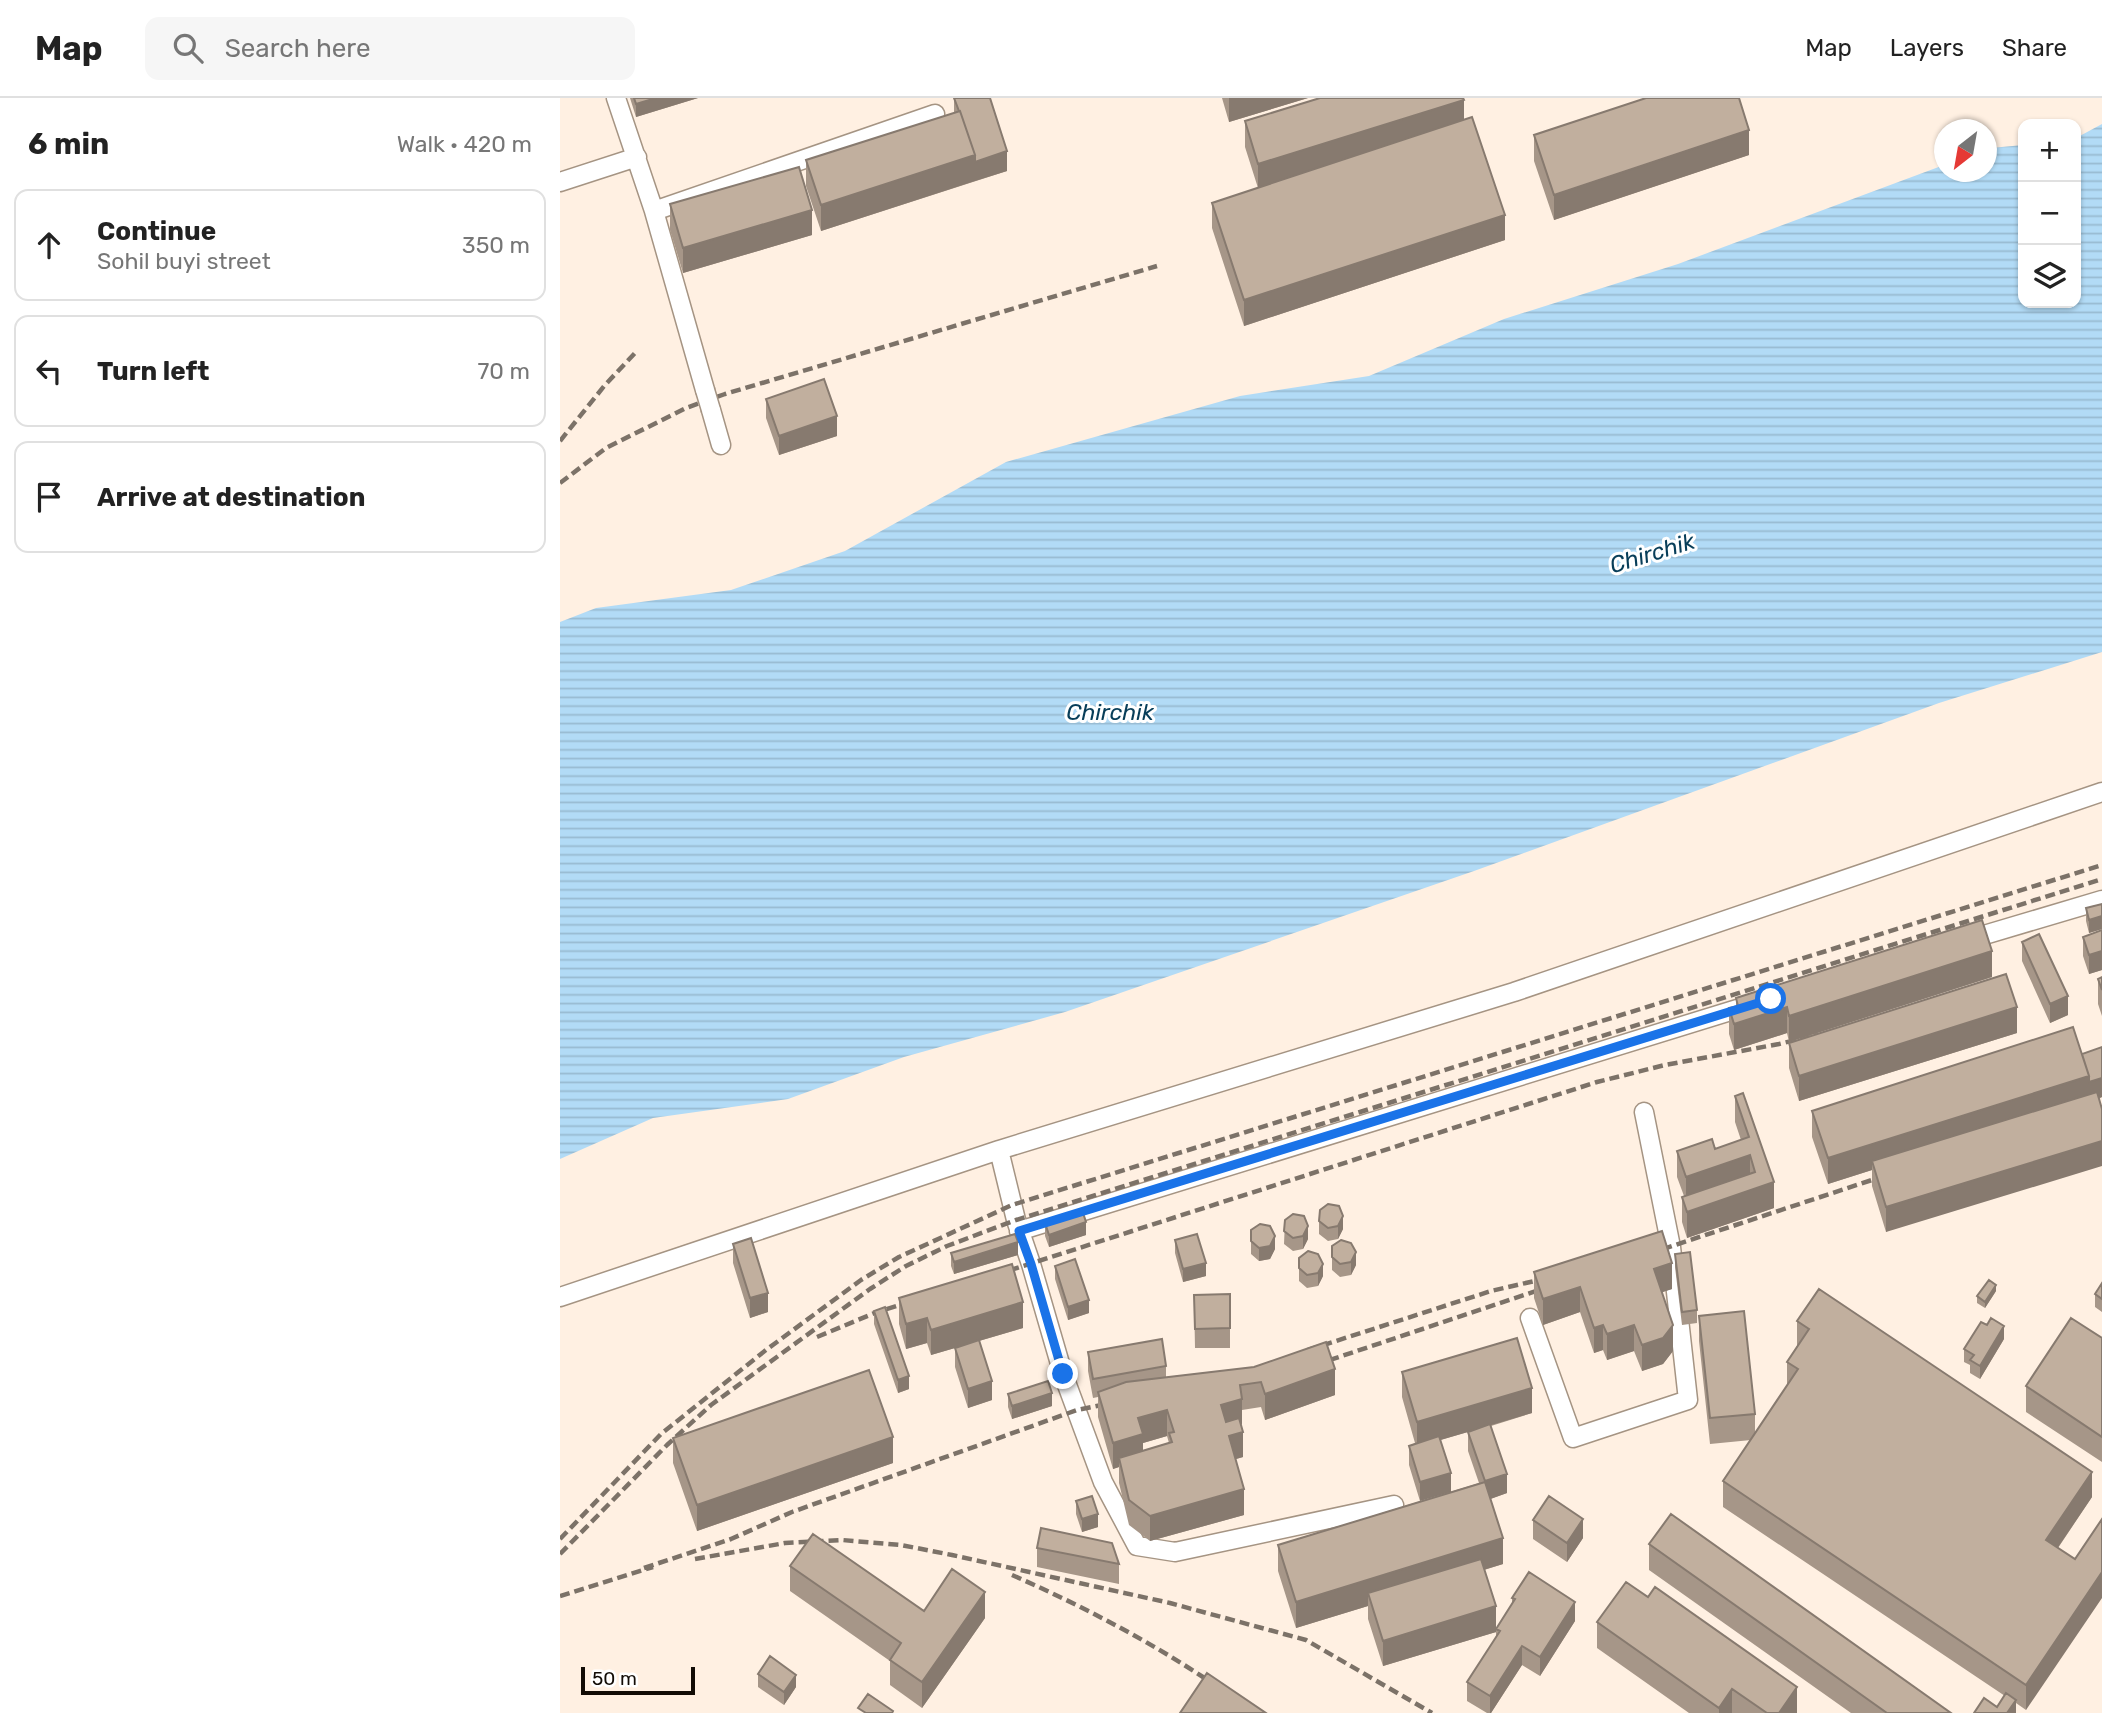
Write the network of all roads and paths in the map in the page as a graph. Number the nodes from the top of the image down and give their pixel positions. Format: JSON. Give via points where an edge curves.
{"nodes":[{"id":1,"x":616,"y":98,"type":"edge"},
{"id":2,"x":935,"y":114,"type":"dead end"},
{"id":3,"x":636,"y":157,"type":"junction"},
{"id":4,"x":560,"y":183,"type":"edge"},
{"id":5,"x":654,"y":211,"type":"junction"},
{"id":6,"x":721,"y":445,"type":"dead end"},
{"id":7,"x":2102,"y":792,"type":"edge"},
{"id":8,"x":2102,"y":900,"type":"edge"},
{"id":9,"x":1943,"y":948,"type":"edge"},
{"id":10,"x":1771,"y":999,"type":"edge"},
{"id":11,"x":1644,"y":1112,"type":"dead end"},
{"id":12,"x":999,"y":1150,"type":"junction"},
{"id":13,"x":1019,"y":1231,"type":"junction"},
{"id":14,"x":560,"y":1297,"type":"edge"},
{"id":15,"x":1530,"y":1318,"type":"dead end"},
{"id":16,"x":1394,"y":1505,"type":"dead end"}],
"edges":[{"from":1,"to":3,"type":"street"},
{"from":2,"to":5,"type":"street"},
{"from":3,"to":4,"type":"street"},
{"from":3,"to":5,"type":"street"},
{"from":5,"to":6,"type":"street","bridge":true},
{"from":7,"to":12,"type":"street","via":[[1514,992]]},
{"from":8,"to":9,"type":"street"},
{"from":10,"to":13,"type":"street"},
{"from":11,"to":15,"type":"street","via":[[1671,1247],[1688,1400],[1573,1438]]},
{"from":12,"to":13,"type":"street"},
{"from":12,"to":14,"type":"street"},
{"from":13,"to":16,"type":"street","via":[[1063,1374],[1103,1482],[1137,1546],[1175,1552]]}]}
